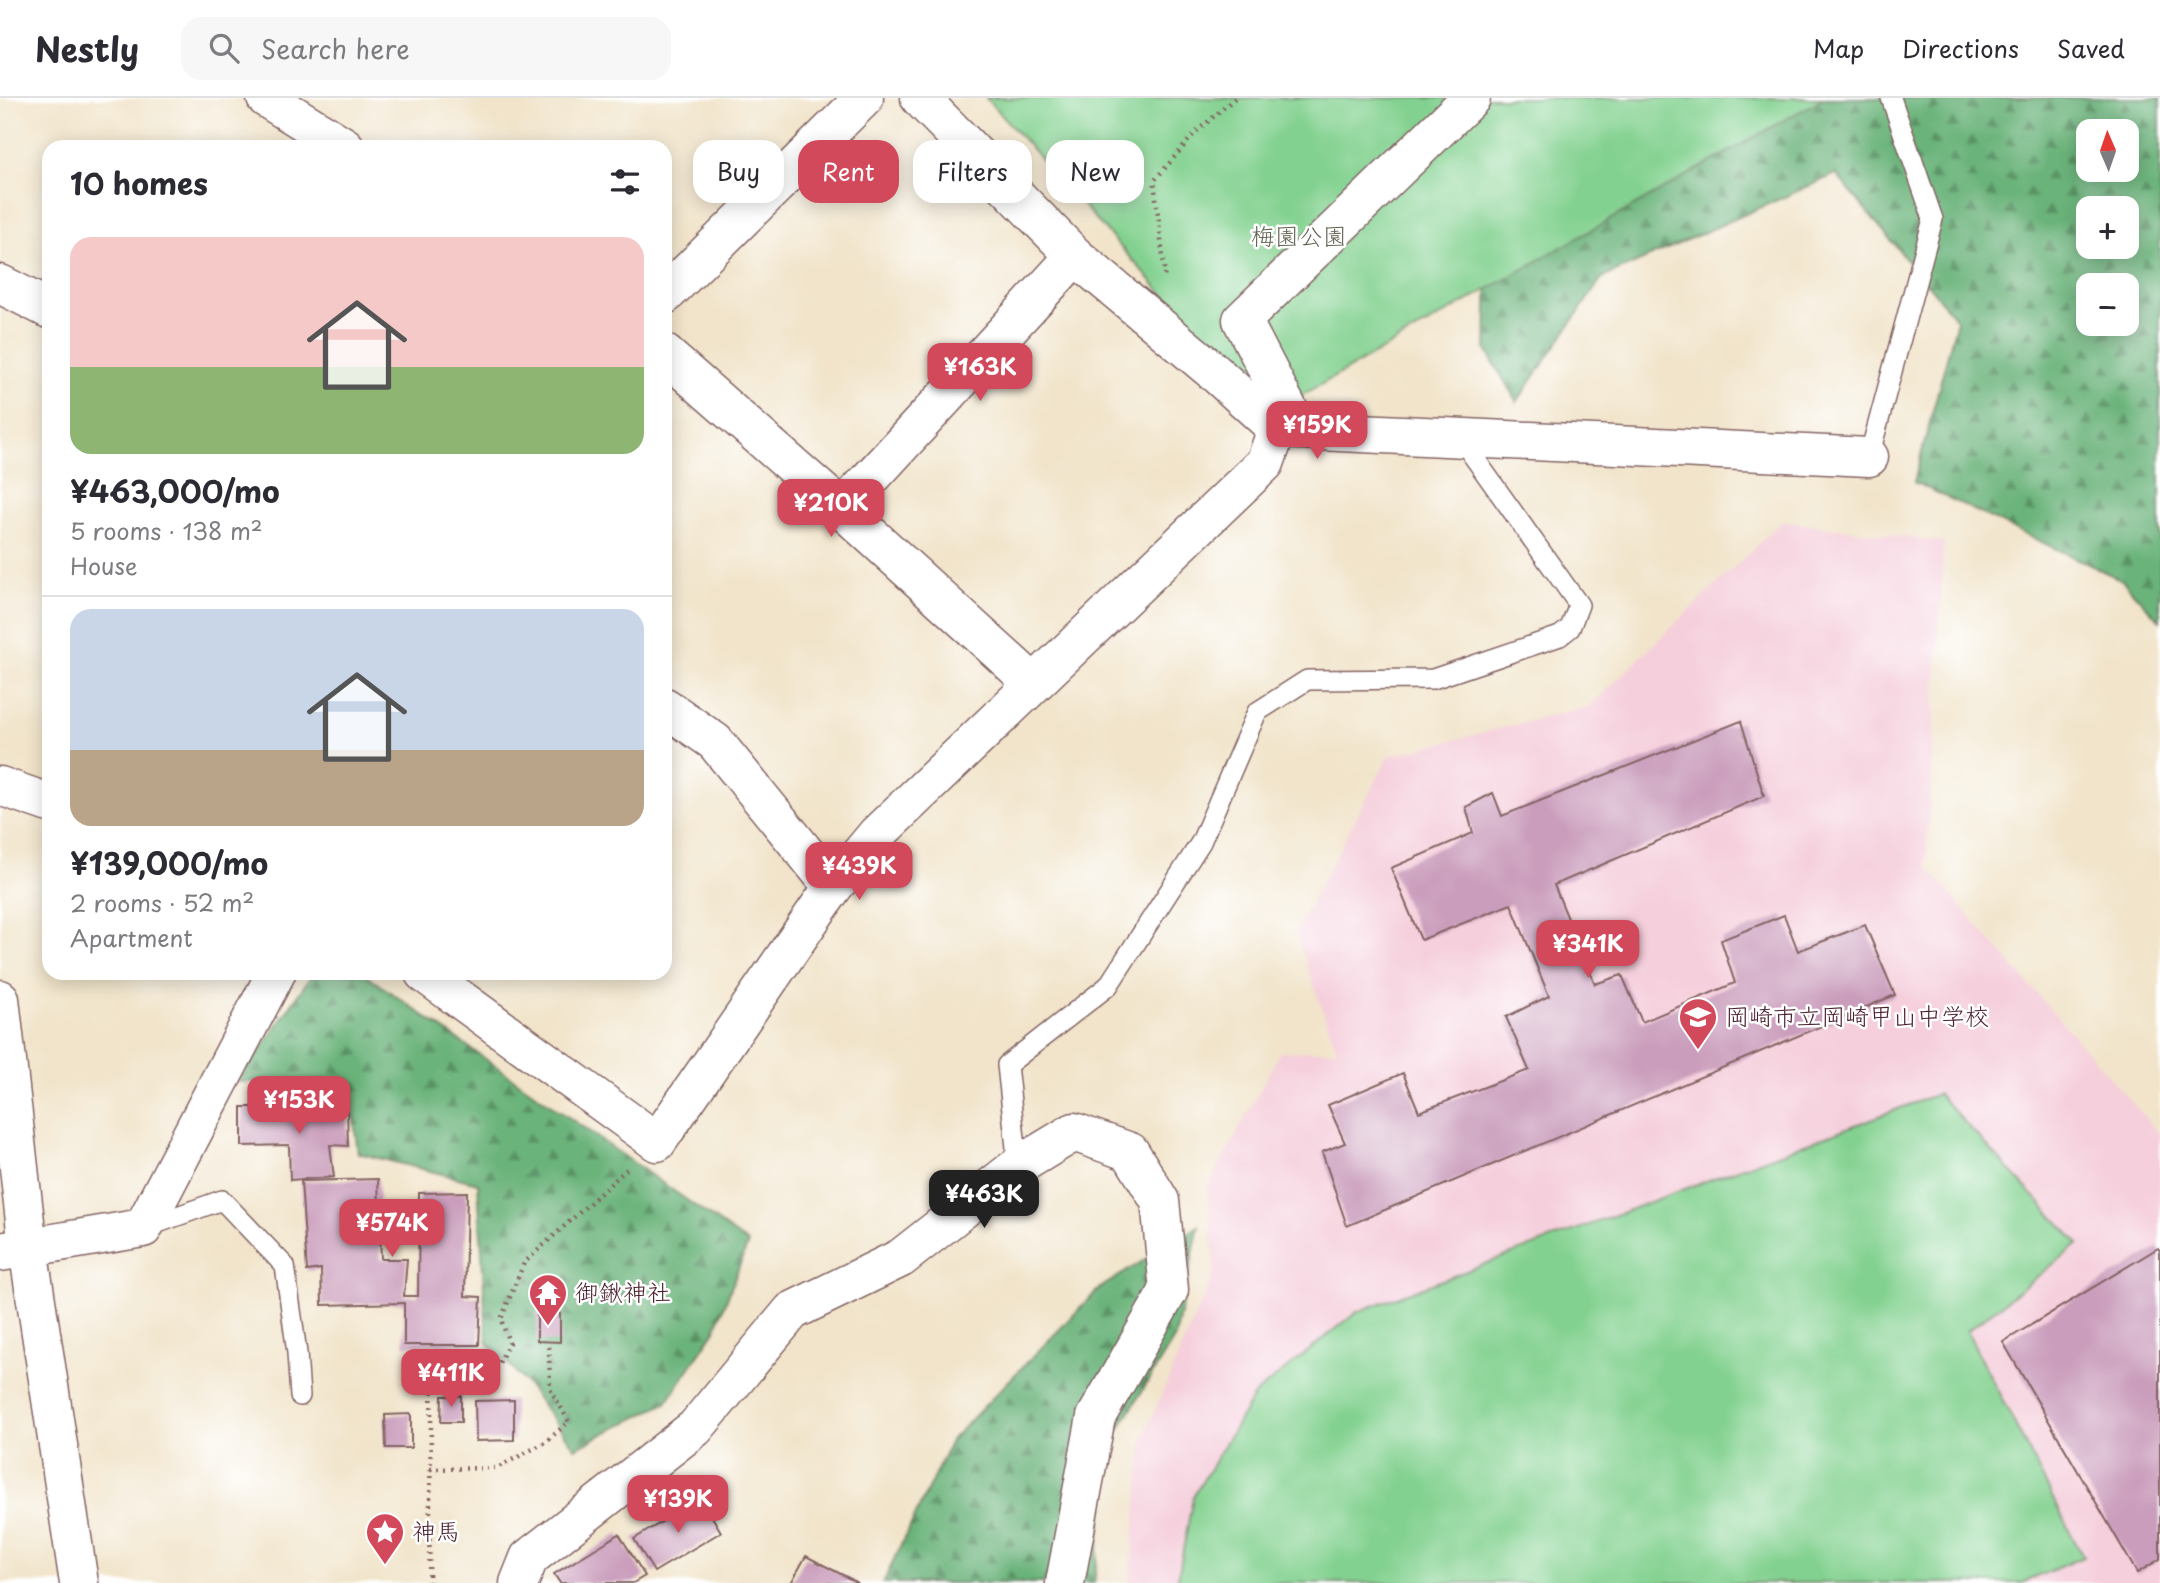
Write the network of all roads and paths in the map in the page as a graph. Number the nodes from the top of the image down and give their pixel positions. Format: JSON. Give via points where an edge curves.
{"nodes":[{"id":1,"x":266,"y":98,"type":"edge"},
{"id":2,"x":864,"y":98,"type":"edge"},
{"id":3,"x":920,"y":98,"type":"edge"},
{"id":4,"x":1235,"y":98,"type":"edge"},
{"id":5,"x":1471,"y":98,"type":"edge"},
{"id":6,"x":1891,"y":98,"type":"edge"},
{"id":7,"x":334,"y":140,"type":"edge"},
{"id":8,"x":1075,"y":256,"type":"junction"},
{"id":9,"x":0,"y":284,"type":"edge"},
{"id":10,"x":672,"y":288,"type":"edge"},
{"id":11,"x":42,"y":305,"type":"edge"},
{"id":12,"x":1136,"y":306,"type":"junction"},
{"id":13,"x":672,"y":360,"type":"edge"},
{"id":14,"x":1277,"y":429,"type":"junction"},
{"id":15,"x":1461,"y":439,"type":"junction"},
{"id":16,"x":1869,"y":457,"type":"joint"},
{"id":17,"x":842,"y":509,"type":"junction"},
{"id":18,"x":1033,"y":683,"type":"junction"},
{"id":19,"x":672,"y":712,"type":"edge"},
{"id":20,"x":0,"y":786,"type":"edge"},
{"id":21,"x":42,"y":801,"type":"edge"},
{"id":22,"x":833,"y":887,"type":"junction"},
{"id":23,"x":272,"y":980,"type":"edge"},
{"id":24,"x":434,"y":980,"type":"edge"},
{"id":25,"x":0,"y":999,"type":"edge"},
{"id":26,"x":657,"y":1142,"type":"junction"},
{"id":27,"x":1018,"y":1166,"type":"junction"},
{"id":28,"x":143,"y":1228,"type":"junction"},
{"id":29,"x":14,"y":1250,"type":"edge"},
{"id":30,"x":549,"y":1343,"type":"dead end"},
{"id":31,"x":432,"y":1345,"type":"dead end"},
{"id":32,"x":432,"y":1370,"type":"junction"},
{"id":33,"x":300,"y":1396,"type":"dead end"},
{"id":34,"x":430,"y":1469,"type":"junction"},
{"id":35,"x":79,"y":1583,"type":"edge"},
{"id":36,"x":429,"y":1583,"type":"edge"},
{"id":37,"x":519,"y":1583,"type":"edge"},
{"id":38,"x":1065,"y":1583,"type":"edge"}],
"edges":[{"from":1,"to":7,"type":"street"},
{"from":2,"to":10,"type":"street"},
{"from":3,"to":8,"type":"street"},
{"from":4,"to":12,"type":"path","via":[[1195,133],[1154,181],[1166,274]]},
{"from":5,"to":14,"type":"street","via":[[1242,320],[1290,413]]},
{"from":6,"to":16,"type":"lane","via":[[1933,219]]},
{"from":8,"to":12,"type":"street"},
{"from":8,"to":17,"type":"street"},
{"from":9,"to":11,"type":"street"},
{"from":12,"to":14,"type":"street"},
{"from":13,"to":17,"type":"street"},
{"from":14,"to":15,"type":"street"},
{"from":14,"to":18,"type":"street","via":[[1265,463]]},
{"from":15,"to":16,"type":"street"},
{"from":15,"to":27,"type":"lane","via":[[1579,605],[1570,628],[1560,636],[1433,679],[1307,680],[1257,712],[1201,842],[1108,986],[1007,1065]]},
{"from":17,"to":18,"type":"street"},
{"from":18,"to":22,"type":"street","via":[[877,834]]},
{"from":19,"to":22,"type":"street","via":[[715,742]]},
{"from":20,"to":21,"type":"street"},
{"from":22,"to":26,"type":"street"},
{"from":23,"to":28,"type":"street"},
{"from":24,"to":26,"type":"street"},
{"from":25,"to":29,"type":"street"},
{"from":26,"to":32,"type":"path","via":[[523,1263],[501,1319],[509,1343],[497,1367]]},
{"from":27,"to":37,"type":"street","via":[[901,1258],[792,1311],[695,1428],[529,1558]]},
{"from":27,"to":38,"type":"street","via":[[1074,1132],[1130,1152],[1160,1201],[1169,1290],[1096,1417]]},
{"from":28,"to":29,"type":"street"},
{"from":28,"to":33,"type":"lane","via":[[222,1200],[285,1266]]},
{"from":29,"to":35,"type":"street"},
{"from":30,"to":34,"type":"path","via":[[550,1388],[569,1422],[544,1443],[497,1468]]},
{"from":31,"to":32,"type":"path"},
{"from":32,"to":34,"type":"path"},
{"from":34,"to":36,"type":"path"}]}
